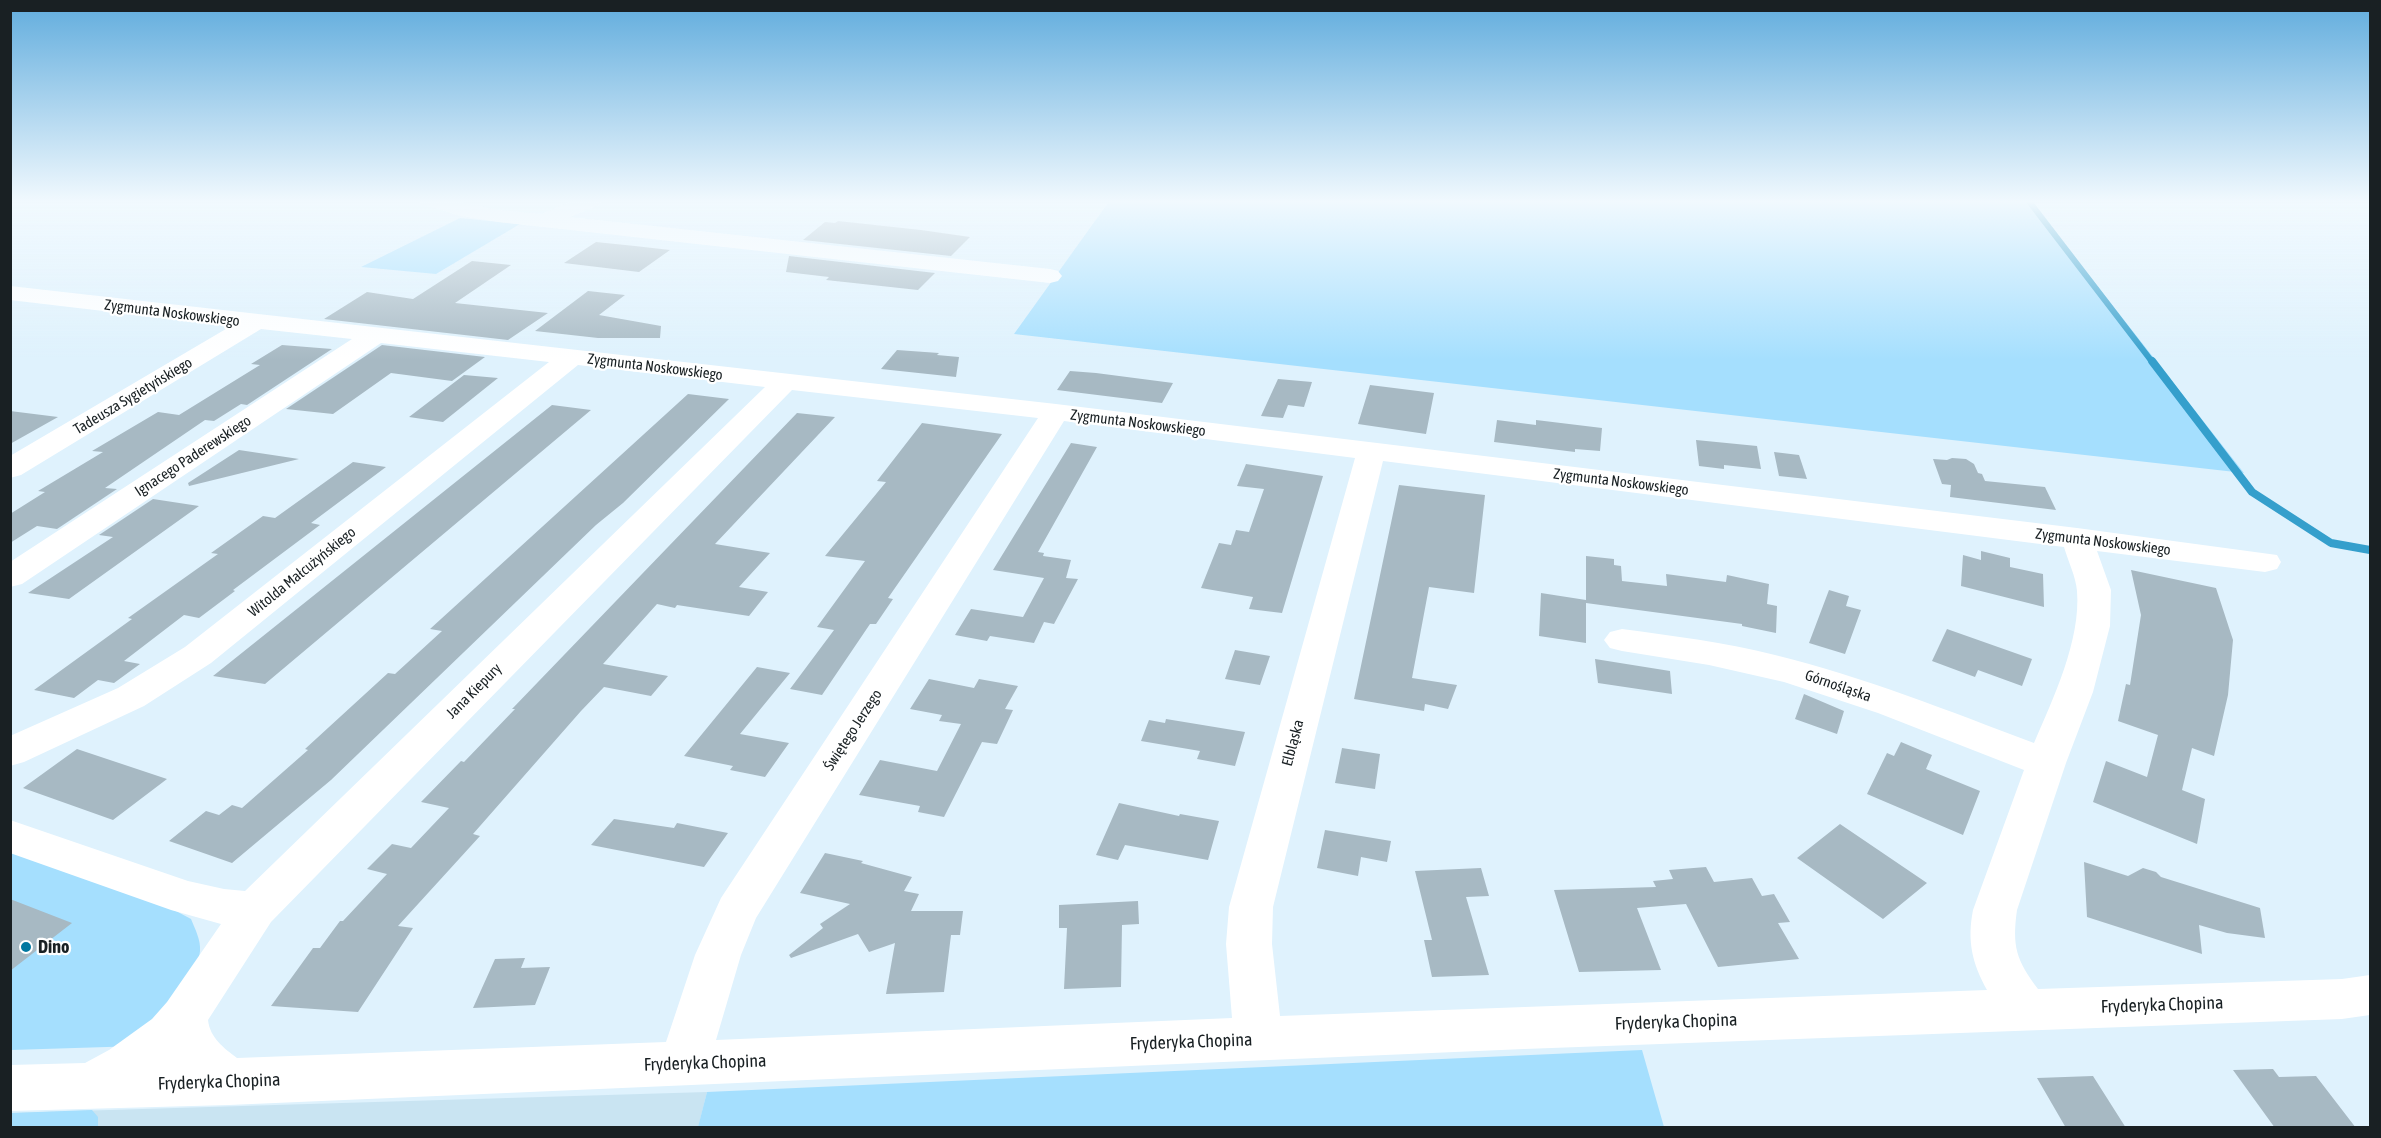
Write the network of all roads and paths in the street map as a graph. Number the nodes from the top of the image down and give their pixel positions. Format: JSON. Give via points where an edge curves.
{"nodes":[{"id":1,"x":844,"y":253,"type":"edge"},
{"id":2,"x":1050,"y":276,"type":"dead end"},
{"id":3,"x":10,"y":294,"type":"edge"},
{"id":4,"x":255,"y":322,"type":"junction"},
{"id":5,"x":376,"y":335,"type":"junction"},
{"id":6,"x":572,"y":357,"type":"junction"},
{"id":7,"x":785,"y":382,"type":"junction"},
{"id":8,"x":1056,"y":412,"type":"junction"},
{"id":9,"x":1371,"y":451,"type":"junction"},
{"id":10,"x":10,"y":469,"type":"edge"},
{"id":11,"x":2077,"y":538,"type":"junction"},
{"id":12,"x":2265,"y":562,"type":"dead end"},
{"id":13,"x":10,"y":577,"type":"edge"},
{"id":14,"x":1622,"y":640,"type":"dead end"},
{"id":15,"x":10,"y":752,"type":"edge"},
{"id":16,"x":2046,"y":763,"type":"junction"},
{"id":17,"x":10,"y":836,"type":"edge"},
{"id":18,"x":255,"y":909,"type":"junction"},
{"id":19,"x":2370,"y":995,"type":"edge"},
{"id":20,"x":2025,"y":1009,"type":"junction"},
{"id":21,"x":184,"y":1017,"type":"junction"},
{"id":22,"x":1258,"y":1039,"type":"junction"},
{"id":23,"x":684,"y":1064,"type":"junction"},
{"id":24,"x":229,"y":1082,"type":"junction"},
{"id":25,"x":87,"y":1087,"type":"junction"},
{"id":26,"x":10,"y":1088,"type":"edge"}],
"edges":[{"from":1,"to":2,"type":"street"},
{"from":3,"to":4,"type":"street","name":"Zygmunta Noskowskiego"},
{"from":4,"to":5,"type":"street","name":"Zygmunta Noskowskiego"},
{"from":4,"to":10,"type":"street","name":"Tadeusza Sygietyńskiego"},
{"from":5,"to":6,"type":"street","name":"Zygmunta Noskowskiego"},
{"from":5,"to":13,"type":"street","name":"Ignacego Paderewskiego"},
{"from":6,"to":7,"type":"street","name":"Zygmunta Noskowskiego"},
{"from":6,"to":15,"type":"street","name":"Witolda Małcużyńskiego","via":[[198,655],[131,697]]},
{"from":7,"to":8,"type":"street","name":"Zygmunta Noskowskiego"},
{"from":7,"to":18,"type":"street","name":"Jana Kiepury"},
{"from":8,"to":9,"type":"street","name":"Zygmunta Noskowskiego"},
{"from":8,"to":23,"type":"street","name":"Świętego Jerzego","via":[[737,911],[718,955]]},
{"from":9,"to":11,"type":"street","name":"Zygmunta Noskowskiego"},
{"from":9,"to":22,"type":"street","name":"Elbląska","via":[[1251,907],[1249,944]]},
{"from":11,"to":12,"type":"street","name":"Zygmunta Noskowskiego"},
{"from":11,"to":16,"type":"street","via":[[2094,590],[2093,626],[2074,692]]},
{"from":14,"to":16,"type":"street","name":"Górnośląska","via":[[1711,652],[1797,673]]},
{"from":16,"to":20,"type":"street","via":[[1990,933],[1992,953],[2003,979]]},
{"from":17,"to":18,"type":"street","via":[[186,898]]},
{"from":18,"to":21,"type":"street","name":"Jana Kiepury"},
{"from":19,"to":20,"type":"street","name":"Fryderyka Chopina"},
{"from":20,"to":22,"type":"street","name":"Fryderyka Chopina"},
{"from":21,"to":24,"type":"street","via":[[188,1041]]},
{"from":21,"to":25,"type":"street","name":"Jana Kiepury","via":[[144,1055]]},
{"from":22,"to":23,"type":"street","name":"Fryderyka Chopina"},
{"from":23,"to":24,"type":"street","name":"Fryderyka Chopina"},
{"from":24,"to":25,"type":"street","name":"Fryderyka Chopina"},
{"from":25,"to":26,"type":"street","name":"Fryderyka Chopina"}]}
